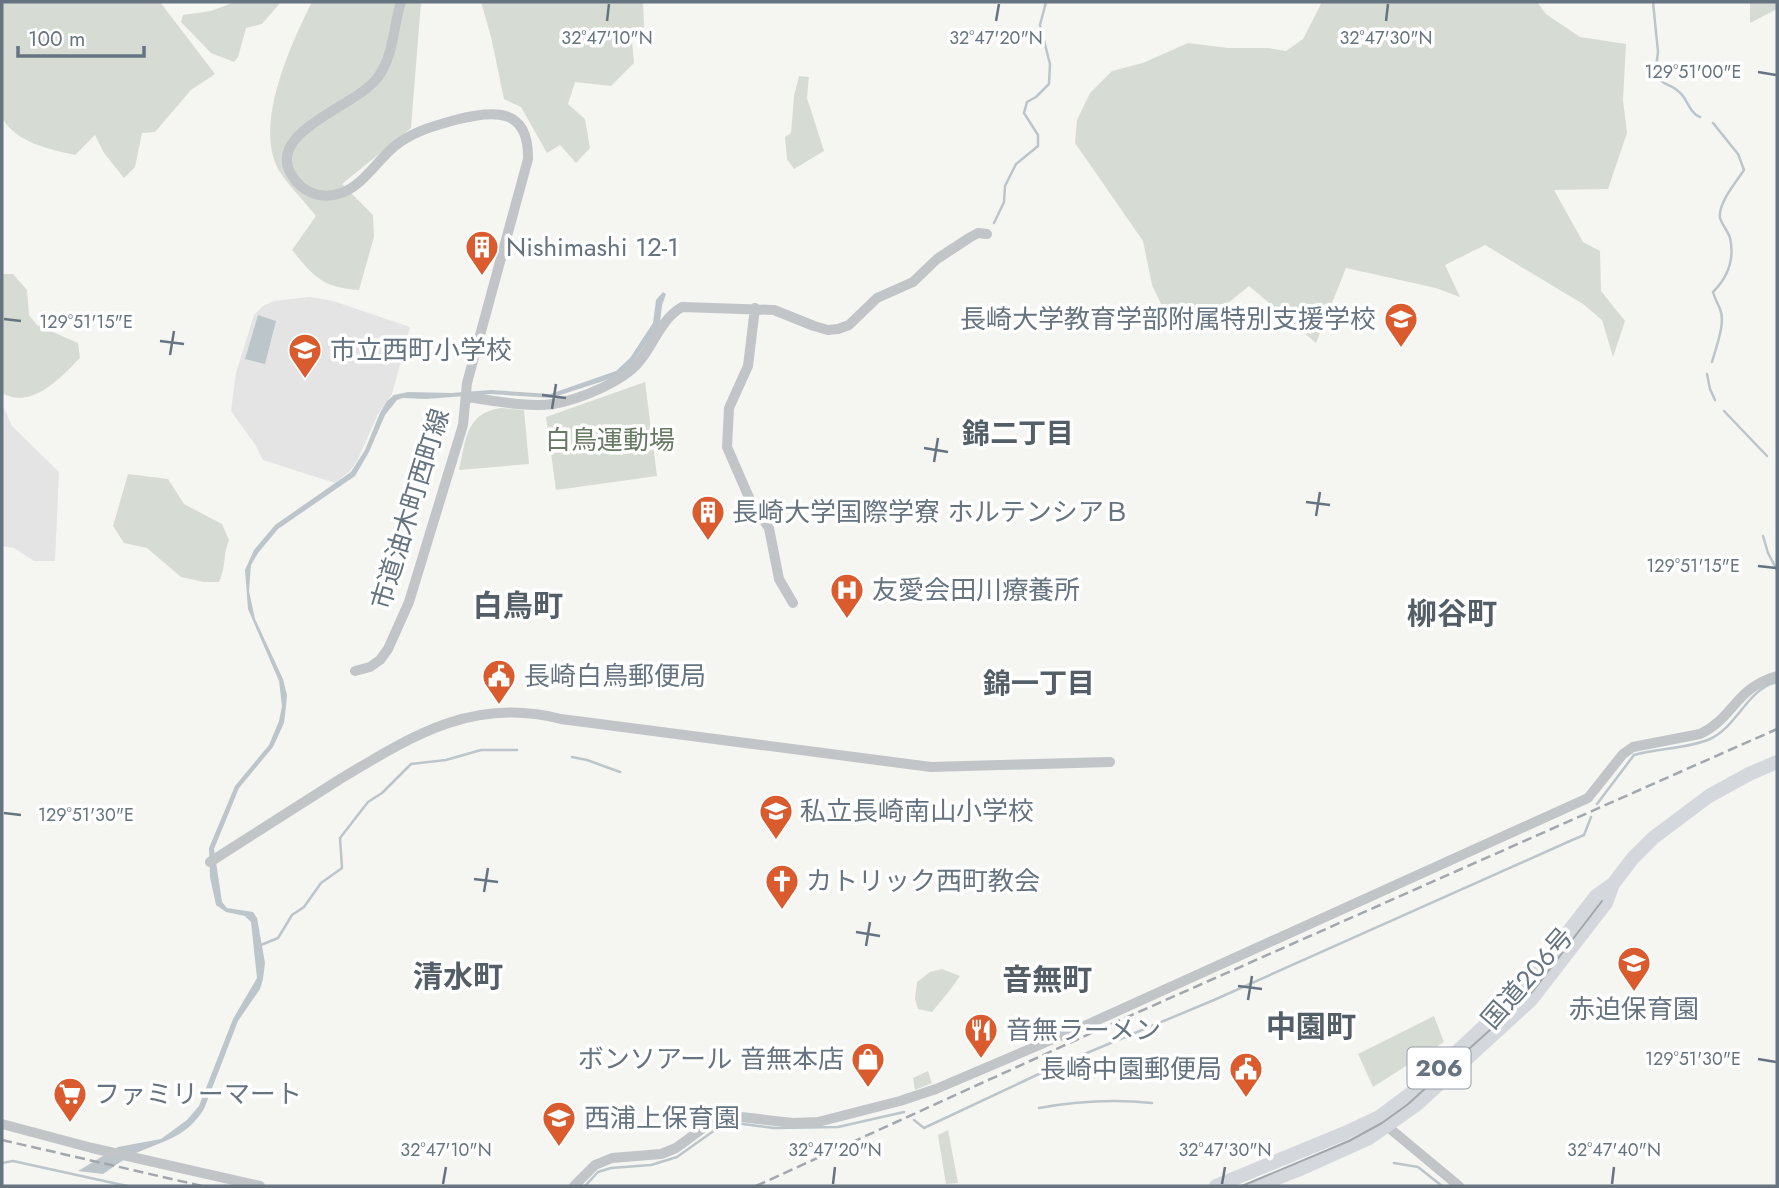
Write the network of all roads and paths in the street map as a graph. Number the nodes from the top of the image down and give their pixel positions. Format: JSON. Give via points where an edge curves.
{"nodes":[{"id":1,"x":401,"y":2,"type":"edge"},
{"id":2,"x":987,"y":234,"type":"dead end"},
{"id":3,"x":755,"y":308,"type":"junction"},
{"id":4,"x":467,"y":397,"type":"junction"},
{"id":5,"x":793,"y":603,"type":"dead end"},
{"id":6,"x":355,"y":671,"type":"dead end"},
{"id":7,"x":1777,"y":676,"type":"edge"},
{"id":8,"x":1110,"y":762,"type":"dead end"},
{"id":9,"x":1777,"y":762,"type":"edge"},
{"id":10,"x":210,"y":862,"type":"dead end"},
{"id":11,"x":1613,"y":884,"type":"junction"},
{"id":12,"x":2,"y":1124,"type":"edge"},
{"id":13,"x":1388,"y":1127,"type":"junction"},
{"id":14,"x":260,"y":1186,"type":"edge"},
{"id":15,"x":574,"y":1186,"type":"edge"},
{"id":16,"x":1216,"y":1186,"type":"edge"},
{"id":17,"x":1257,"y":1186,"type":"edge"},
{"id":18,"x":1460,"y":1186,"type":"edge"}],
"edges":[{"from":1,"to":4,"type":"street","name":"市道油木町西町線","via":[[388,59],[378,78],[365,92],[292,141],[289,171],[306,191],[344,193],[397,145],[433,126],[496,113],[512,118],[524,130],[528,159]]},
{"from":2,"to":3,"type":"street","via":[[969,238],[937,259],[914,282],[877,298],[849,325],[838,329]]},
{"from":3,"to":4,"type":"street","via":[[682,307],[673,312],[640,361],[617,383],[554,404]]},
{"from":3,"to":5,"type":"street","via":[[748,366],[729,408],[727,447],[751,502],[769,528],[779,579]]},
{"from":4,"to":6,"type":"street","name":"市道油木町西町線","via":[[463,425],[409,602],[380,660]]},
{"from":7,"to":15,"type":"street","via":[[1752,686],[1710,730],[1633,747],[1588,797],[936,1089],[833,1119],[793,1123],[741,1117],[716,1120],[661,1154],[612,1158],[595,1165]]},
{"from":8,"to":10,"type":"street","via":[[914,765],[534,712],[494,713],[408,738]]},
{"from":9,"to":11,"type":"highway","name":"国道206号","number":"206","via":[[1709,796],[1653,838]]},
{"from":11,"to":13,"type":"highway","name":"国道206号","number":"206","via":[[1606,904],[1531,1000]]},
{"from":11,"to":16,"type":"highway","name":"国道206号","number":"206","via":[[1595,896],[1506,1008],[1379,1117]]},
{"from":12,"to":14,"type":"street"},
{"from":13,"to":17,"type":"highway","name":"国道206号","number":"206"},
{"from":13,"to":18,"type":"street"}]}
